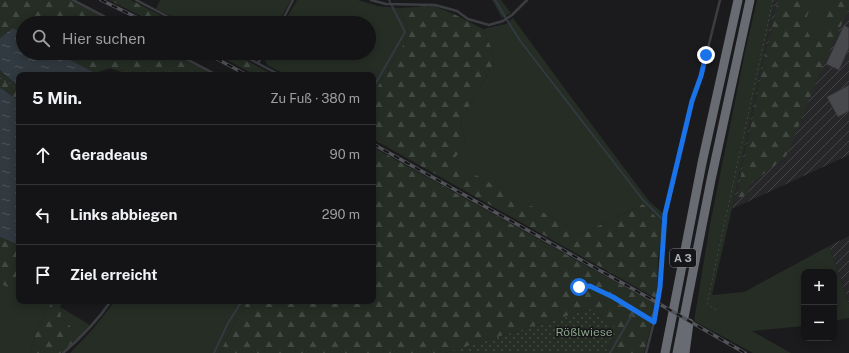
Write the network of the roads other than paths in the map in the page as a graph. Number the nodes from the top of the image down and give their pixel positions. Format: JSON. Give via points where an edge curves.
{"nodes":[{"id":1,"x":73,"y":0,"type":"edge"},
{"id":2,"x":136,"y":0,"type":"edge"},
{"id":3,"x":293,"y":0,"type":"edge"},
{"id":4,"x":371,"y":0,"type":"edge"},
{"id":5,"x":526,"y":0,"type":"edge"},
{"id":6,"x":720,"y":0,"type":"edge"},
{"id":7,"x":738,"y":0,"type":"edge"},
{"id":8,"x":750,"y":0,"type":"edge"},
{"id":9,"x":104,"y":16,"type":"edge"},
{"id":10,"x":167,"y":16,"type":"edge"},
{"id":11,"x":284,"y":16,"type":"edge"},
{"id":12,"x":188,"y":60,"type":"edge"},
{"id":13,"x":252,"y":60,"type":"edge"},
{"id":14,"x":260,"y":60,"type":"edge"},
{"id":15,"x":258,"y":63,"type":"junction"},
{"id":16,"x":211,"y":72,"type":"edge"},
{"id":17,"x":274,"y":72,"type":"edge"},
{"id":18,"x":692,"y":278,"type":"junction"},
{"id":19,"x":109,"y":304,"type":"edge"},
{"id":20,"x":63,"y":353,"type":"edge"},
{"id":21,"x":646,"y":353,"type":"edge"},
{"id":22,"x":665,"y":353,"type":"edge"},
{"id":23,"x":677,"y":353,"type":"edge"},
{"id":24,"x":685,"y":353,"type":"edge"}],
"edges":[{"from":1,"to":9,"type":"lane"},
{"from":2,"to":10,"type":"lane"},
{"from":3,"to":11,"type":"lane"},
{"from":4,"to":5,"type":"lane","via":[[386,4],[435,4],[488,25],[503,22]]},
{"from":6,"to":21,"type":"lane","via":[[665,214],[660,287]]},
{"from":7,"to":22,"type":"highway","number":"A 3","via":[[702,163]]},
{"from":8,"to":18,"type":"highway","number":"A 3"},
{"from":12,"to":16,"type":"lane"},
{"from":13,"to":15,"type":"lane"},
{"from":14,"to":15,"type":"lane"},
{"from":15,"to":17,"type":"lane"},
{"from":18,"to":23,"type":"highway","number":"A 3"},
{"from":18,"to":24,"type":"highway","number":"A 3","via":[[694,291]]},
{"from":19,"to":20,"type":"lane","via":[[88,331]]}]}
